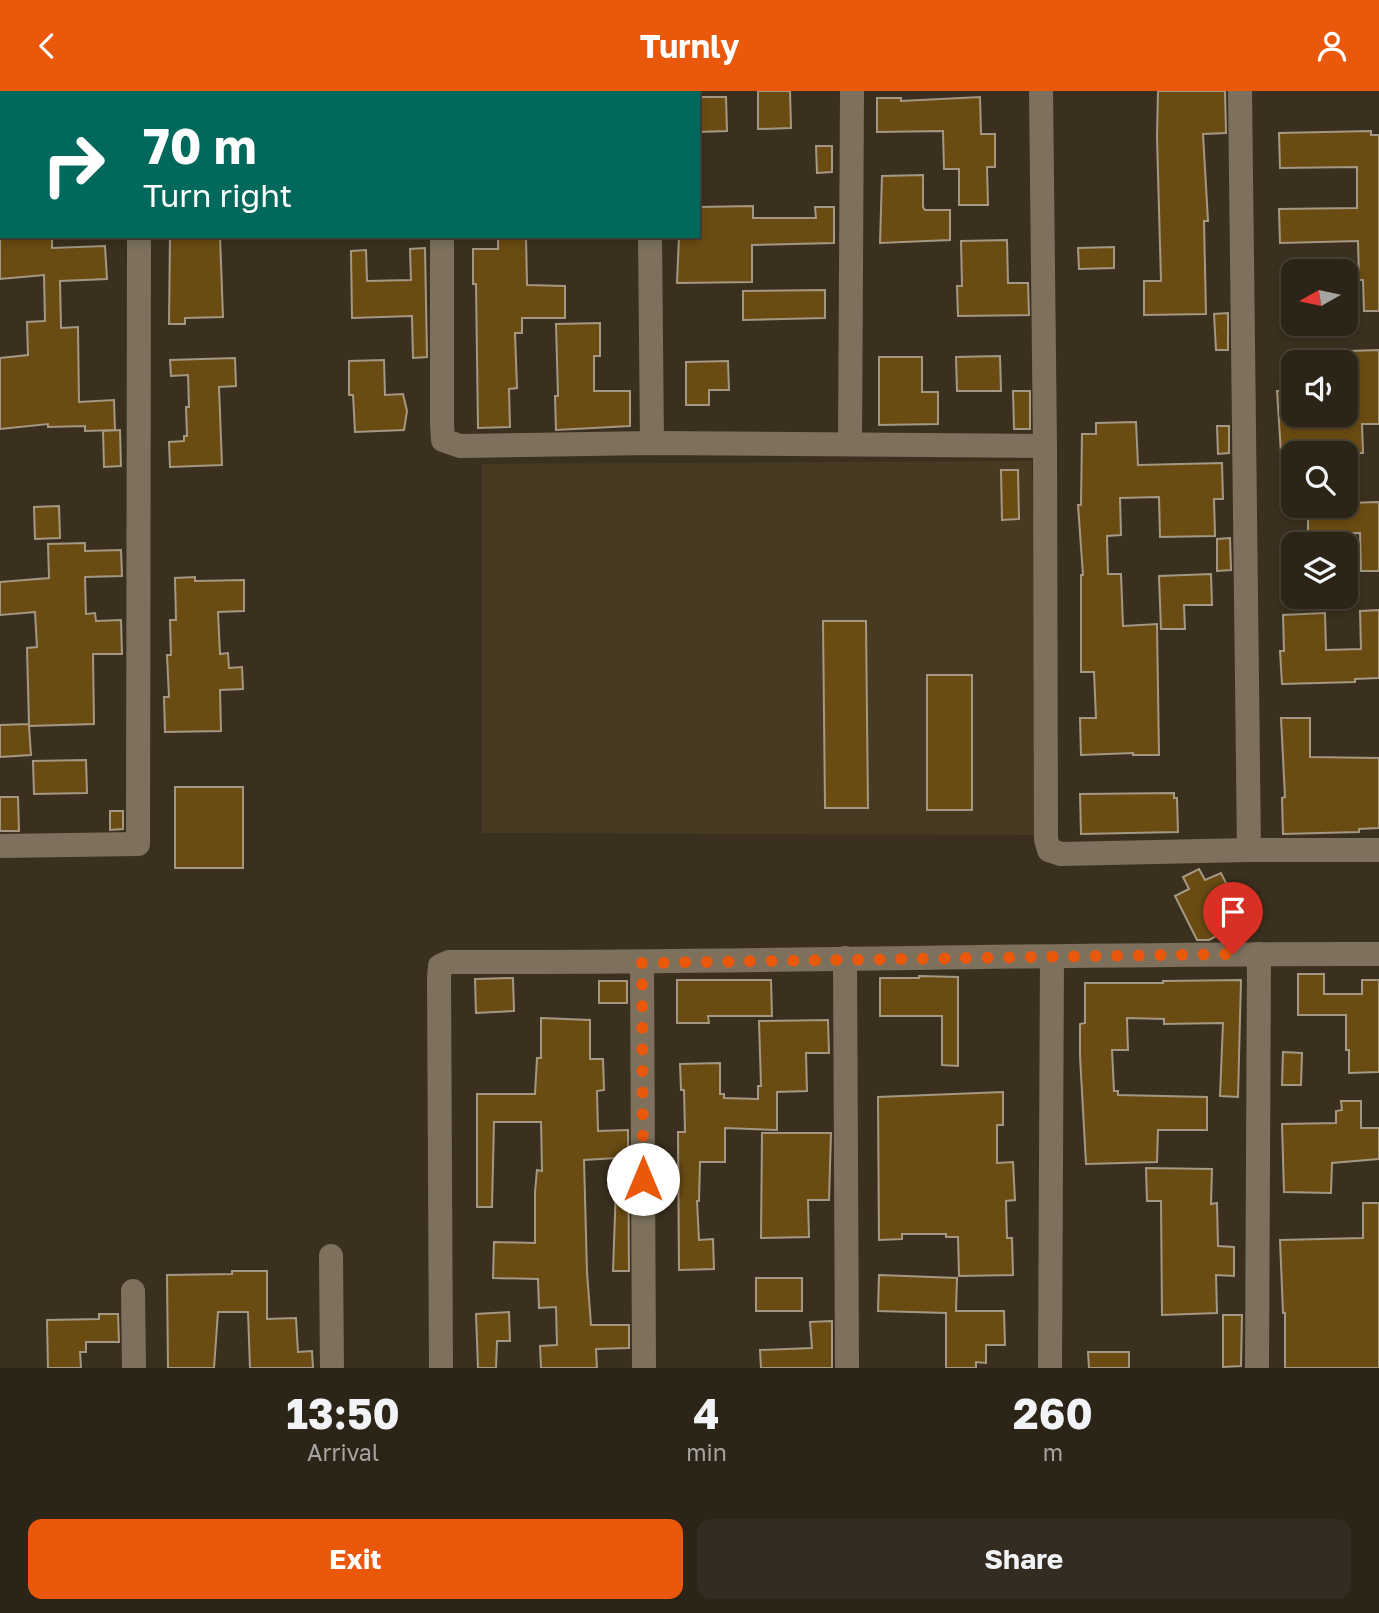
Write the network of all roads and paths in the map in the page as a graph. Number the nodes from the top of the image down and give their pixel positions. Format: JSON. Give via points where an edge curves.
{"nodes":[{"id":1,"x":852,"y":91,"type":"edge"},
{"id":2,"x":1041,"y":91,"type":"edge"},
{"id":3,"x":1240,"y":91,"type":"edge"},
{"id":4,"x":139,"y":238,"type":"edge"},
{"id":5,"x":442,"y":238,"type":"edge"},
{"id":6,"x":650,"y":238,"type":"edge"},
{"id":7,"x":652,"y":443,"type":"junction"},
{"id":8,"x":850,"y":444,"type":"junction"},
{"id":9,"x":1045,"y":446,"type":"junction"},
{"id":10,"x":0,"y":846,"type":"edge"},
{"id":11,"x":1249,"y":850,"type":"junction"},
{"id":12,"x":1379,"y":850,"type":"edge"},
{"id":13,"x":1259,"y":954,"type":"junction"},
{"id":14,"x":1379,"y":954,"type":"edge"},
{"id":15,"x":1052,"y":957,"type":"junction"},
{"id":16,"x":845,"y":958,"type":"junction"},
{"id":17,"x":642,"y":963,"type":"junction"},
{"id":18,"x":331,"y":1256,"type":"dead end"},
{"id":19,"x":133,"y":1291,"type":"dead end"},
{"id":20,"x":134,"y":1368,"type":"edge"},
{"id":21,"x":332,"y":1368,"type":"edge"},
{"id":22,"x":441,"y":1368,"type":"edge"},
{"id":23,"x":644,"y":1368,"type":"edge"},
{"id":24,"x":847,"y":1368,"type":"edge"},
{"id":25,"x":1050,"y":1368,"type":"edge"},
{"id":26,"x":1257,"y":1368,"type":"edge"}],
"edges":[{"from":1,"to":8,"type":"street"},
{"from":2,"to":9,"type":"street"},
{"from":3,"to":11,"type":"street"},
{"from":4,"to":10,"type":"street","via":[[138,843]]},
{"from":5,"to":7,"type":"street","via":[[443,440],[460,446]]},
{"from":6,"to":7,"type":"street"},
{"from":7,"to":8,"type":"street"},
{"from":8,"to":9,"type":"street"},
{"from":9,"to":11,"type":"street","via":[[1049,851]]},
{"from":11,"to":12,"type":"street"},
{"from":13,"to":14,"type":"street"},
{"from":13,"to":15,"type":"street"},
{"from":13,"to":26,"type":"street"},
{"from":15,"to":16,"type":"street"},
{"from":15,"to":25,"type":"street"},
{"from":16,"to":17,"type":"street"},
{"from":16,"to":24,"type":"street"},
{"from":17,"to":22,"type":"street","via":[[449,962],[440,966]]},
{"from":17,"to":23,"type":"street"},
{"from":18,"to":21,"type":"street"},
{"from":19,"to":20,"type":"street"}]}
